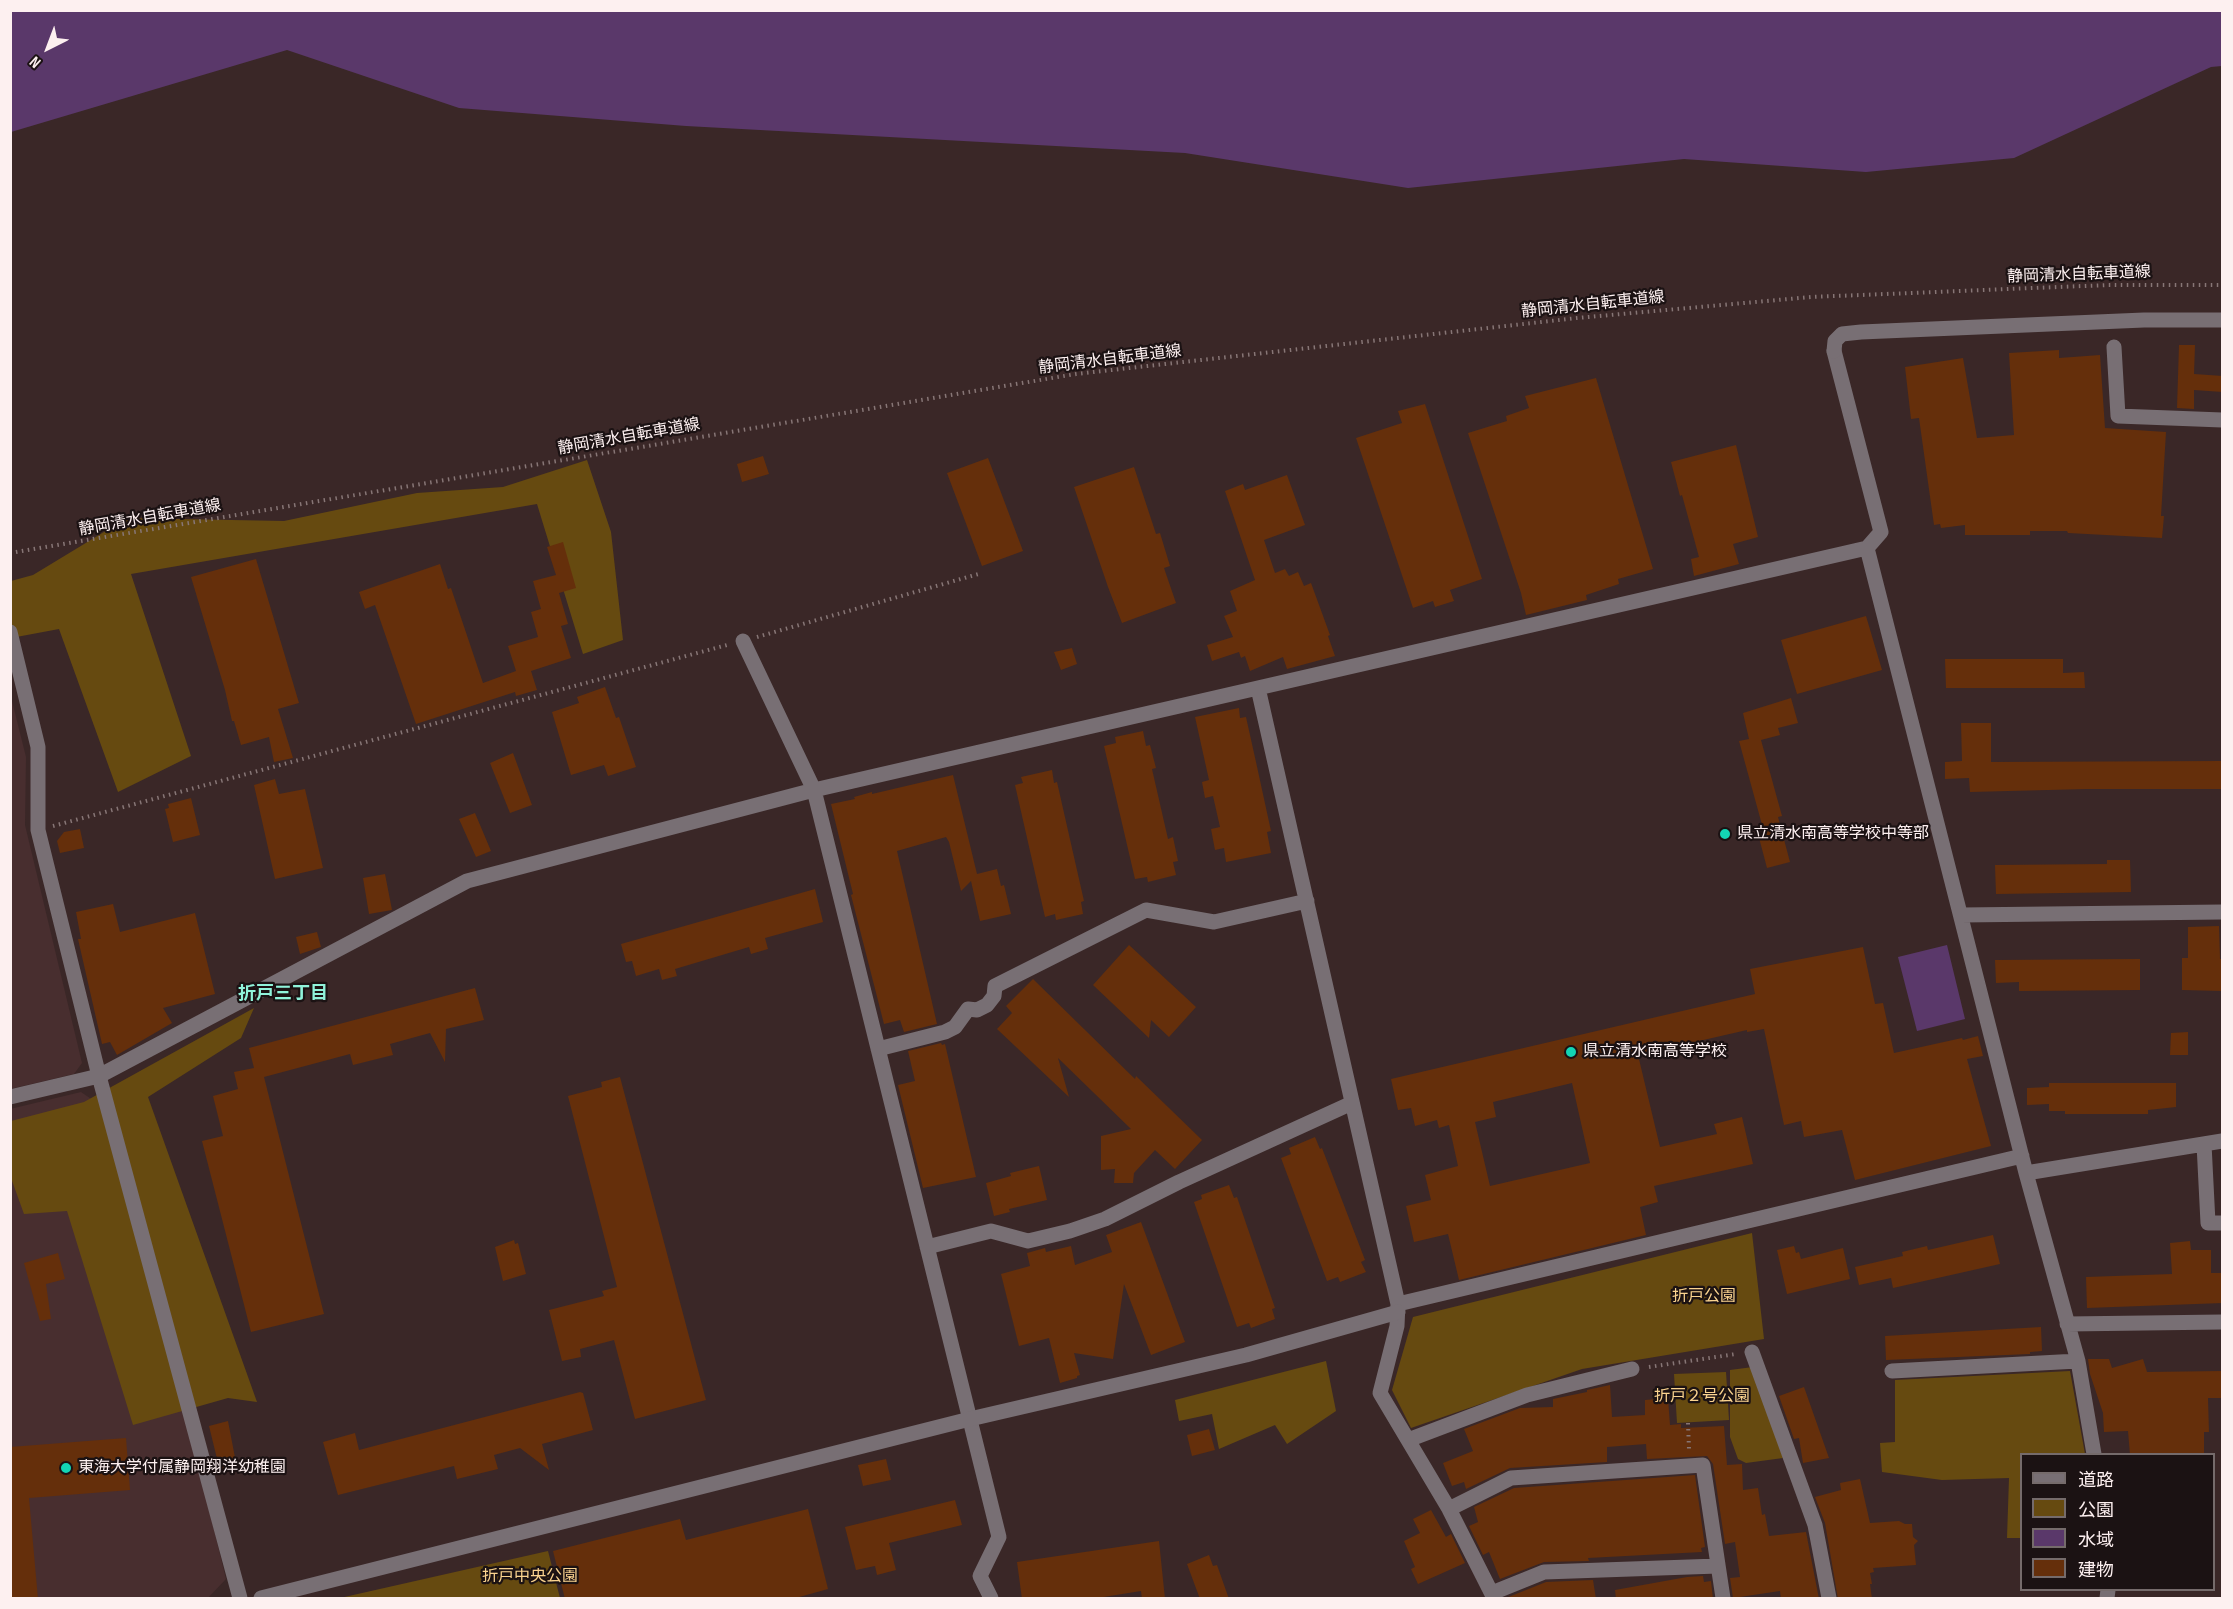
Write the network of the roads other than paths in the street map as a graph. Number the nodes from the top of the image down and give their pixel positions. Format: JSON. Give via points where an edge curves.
{"nodes":[{"id":1,"x":2223,"y":320,"type":"edge"},
{"id":2,"x":2114,"y":347,"type":"dead end"},
{"id":3,"x":2223,"y":420,"type":"edge"},
{"id":4,"x":1868,"y":548,"type":"junction"},
{"id":5,"x":10,"y":632,"type":"edge"},
{"id":6,"x":743,"y":641,"type":"road end"},
{"id":7,"x":1258,"y":688,"type":"junction"},
{"id":8,"x":814,"y":790,"type":"junction"},
{"id":9,"x":1306,"y":900,"type":"junction"},
{"id":10,"x":2223,"y":912,"type":"edge"},
{"id":11,"x":1961,"y":915,"type":"junction"},
{"id":12,"x":878,"y":1049,"type":"junction"},
{"id":13,"x":99,"y":1076,"type":"junction"},
{"id":14,"x":10,"y":1097,"type":"edge"},
{"id":15,"x":1353,"y":1103,"type":"junction"},
{"id":16,"x":2223,"y":1141,"type":"edge"},
{"id":17,"x":2204,"y":1144,"type":"junction"},
{"id":18,"x":2022,"y":1156,"type":"junction"},
{"id":19,"x":2026,"y":1173,"type":"junction"},
{"id":20,"x":2223,"y":1223,"type":"edge"},
{"id":21,"x":927,"y":1247,"type":"junction"},
{"id":22,"x":1398,"y":1308,"type":"junction"},
{"id":23,"x":2223,"y":1322,"type":"edge"},
{"id":24,"x":2067,"y":1324,"type":"junction"},
{"id":25,"x":1752,"y":1352,"type":"road end"},
{"id":26,"x":2078,"y":1361,"type":"junction"},
{"id":27,"x":1632,"y":1369,"type":"road end"},
{"id":28,"x":1892,"y":1371,"type":"dead end"},
{"id":29,"x":970,"y":1419,"type":"junction"},
{"id":30,"x":1408,"y":1440,"type":"junction"},
{"id":31,"x":2094,"y":1453,"type":"edge"},
{"id":32,"x":1449,"y":1509,"type":"junction"},
{"id":33,"x":1718,"y":1566,"type":"junction"},
{"id":34,"x":1493,"y":1596,"type":"edge"},
{"id":35,"x":240,"y":1599,"type":"edge"},
{"id":36,"x":261,"y":1599,"type":"edge"},
{"id":37,"x":991,"y":1599,"type":"edge"},
{"id":38,"x":1723,"y":1599,"type":"edge"},
{"id":39,"x":1829,"y":1599,"type":"edge"}],
"edges":[{"from":1,"to":4,"type":"street","via":[[1842,334],[1835,341],[1834,351],[1881,532]]},
{"from":2,"to":3,"type":"street","via":[[2118,416]]},
{"from":4,"to":7,"type":"street"},
{"from":4,"to":11,"type":"street"},
{"from":5,"to":13,"type":"street","via":[[38,747],[38,830]]},
{"from":6,"to":8,"type":"street"},
{"from":7,"to":8,"type":"street"},
{"from":7,"to":9,"type":"street"},
{"from":8,"to":12,"type":"street"},
{"from":8,"to":13,"type":"street","via":[[467,880]]},
{"from":9,"to":12,"type":"street","via":[[1214,921],[1146,910],[995,986],[987,1005],[969,1009],[955,1027]]},
{"from":9,"to":15,"type":"street"},
{"from":10,"to":11,"type":"street"},
{"from":11,"to":18,"type":"street"},
{"from":12,"to":21,"type":"street"},
{"from":13,"to":14,"type":"street"},
{"from":13,"to":35,"type":"street"},
{"from":15,"to":21,"type":"street","via":[[1105,1219],[1070,1231],[1028,1241],[991,1231]]},
{"from":15,"to":22,"type":"street"},
{"from":16,"to":17,"type":"street"},
{"from":17,"to":19,"type":"street"},
{"from":17,"to":20,"type":"street","via":[[2208,1223]]},
{"from":18,"to":19,"type":"street"},
{"from":18,"to":22,"type":"street"},
{"from":19,"to":24,"type":"street"},
{"from":21,"to":29,"type":"street"},
{"from":22,"to":29,"type":"street","via":[[1246,1355]]},
{"from":22,"to":30,"type":"street","via":[[1380,1394]]},
{"from":23,"to":24,"type":"street"},
{"from":24,"to":26,"type":"street"},
{"from":25,"to":39,"type":"street","via":[[1815,1525]]},
{"from":26,"to":28,"type":"street"},
{"from":26,"to":31,"type":"street"},
{"from":27,"to":30,"type":"street","via":[[1527,1395]]},
{"from":29,"to":36,"type":"street"},
{"from":29,"to":37,"type":"street","via":[[999,1537],[980,1575]]},
{"from":30,"to":32,"type":"street"},
{"from":32,"to":33,"type":"street","via":[[1511,1478],[1703,1465]]},
{"from":32,"to":34,"type":"street"},
{"from":33,"to":34,"type":"street","via":[[1544,1572]]},
{"from":33,"to":38,"type":"street"}]}
